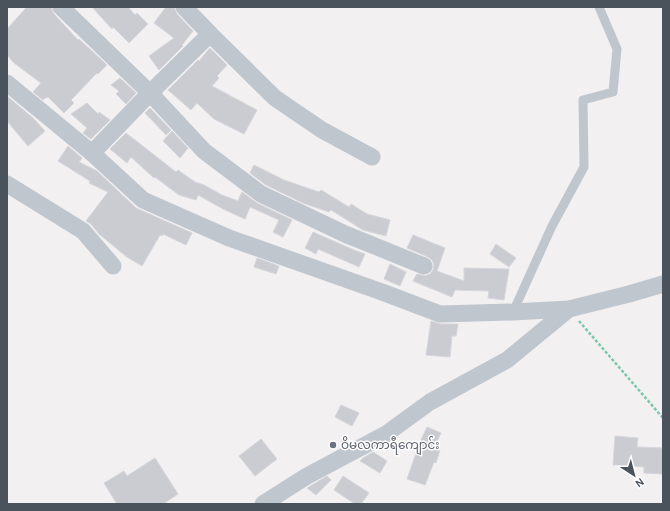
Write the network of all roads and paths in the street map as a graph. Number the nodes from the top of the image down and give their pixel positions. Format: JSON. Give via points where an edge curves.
{"nodes":[{"id":1,"x":61,"y":7,"type":"edge"},
{"id":2,"x":184,"y":7,"type":"edge"},
{"id":3,"x":599,"y":7,"type":"edge"},
{"id":4,"x":210,"y":34,"type":"junction"},
{"id":5,"x":7,"y":83,"type":"edge"},
{"id":6,"x":150,"y":92,"type":"junction"},
{"id":7,"x":92,"y":153,"type":"junction"},
{"id":8,"x":372,"y":157,"type":"dead end"},
{"id":9,"x":7,"y":184,"type":"edge"},
{"id":10,"x":114,"y":266,"type":"dead end"},
{"id":11,"x":424,"y":266,"type":"dead end"},
{"id":12,"x":663,"y":284,"type":"edge"},
{"id":13,"x":569,"y":309,"type":"junction"},
{"id":14,"x":513,"y":312,"type":"junction"},
{"id":15,"x":663,"y":418,"type":"edge"},
{"id":16,"x":263,"y":504,"type":"edge"}],
"edges":[{"from":1,"to":6,"type":"street"},
{"from":2,"to":4,"type":"street"},
{"from":3,"to":14,"type":"lane","via":[[617,49],[613,92],[583,100],[584,167],[552,226]]},
{"from":4,"to":6,"type":"street"},
{"from":4,"to":8,"type":"street","via":[[276,98],[322,130]]},
{"from":5,"to":7,"type":"street"},
{"from":6,"to":7,"type":"street"},
{"from":6,"to":11,"type":"street","via":[[204,151],[261,194],[345,234]]},
{"from":7,"to":14,"type":"street","via":[[143,200],[229,238],[440,314]]},
{"from":9,"to":10,"type":"street","via":[[83,231]]},
{"from":12,"to":13,"type":"street"},
{"from":13,"to":14,"type":"street"},
{"from":13,"to":15,"type":"path"},
{"from":13,"to":16,"type":"street","via":[[507,360],[430,402],[386,434],[307,476]]}]}
